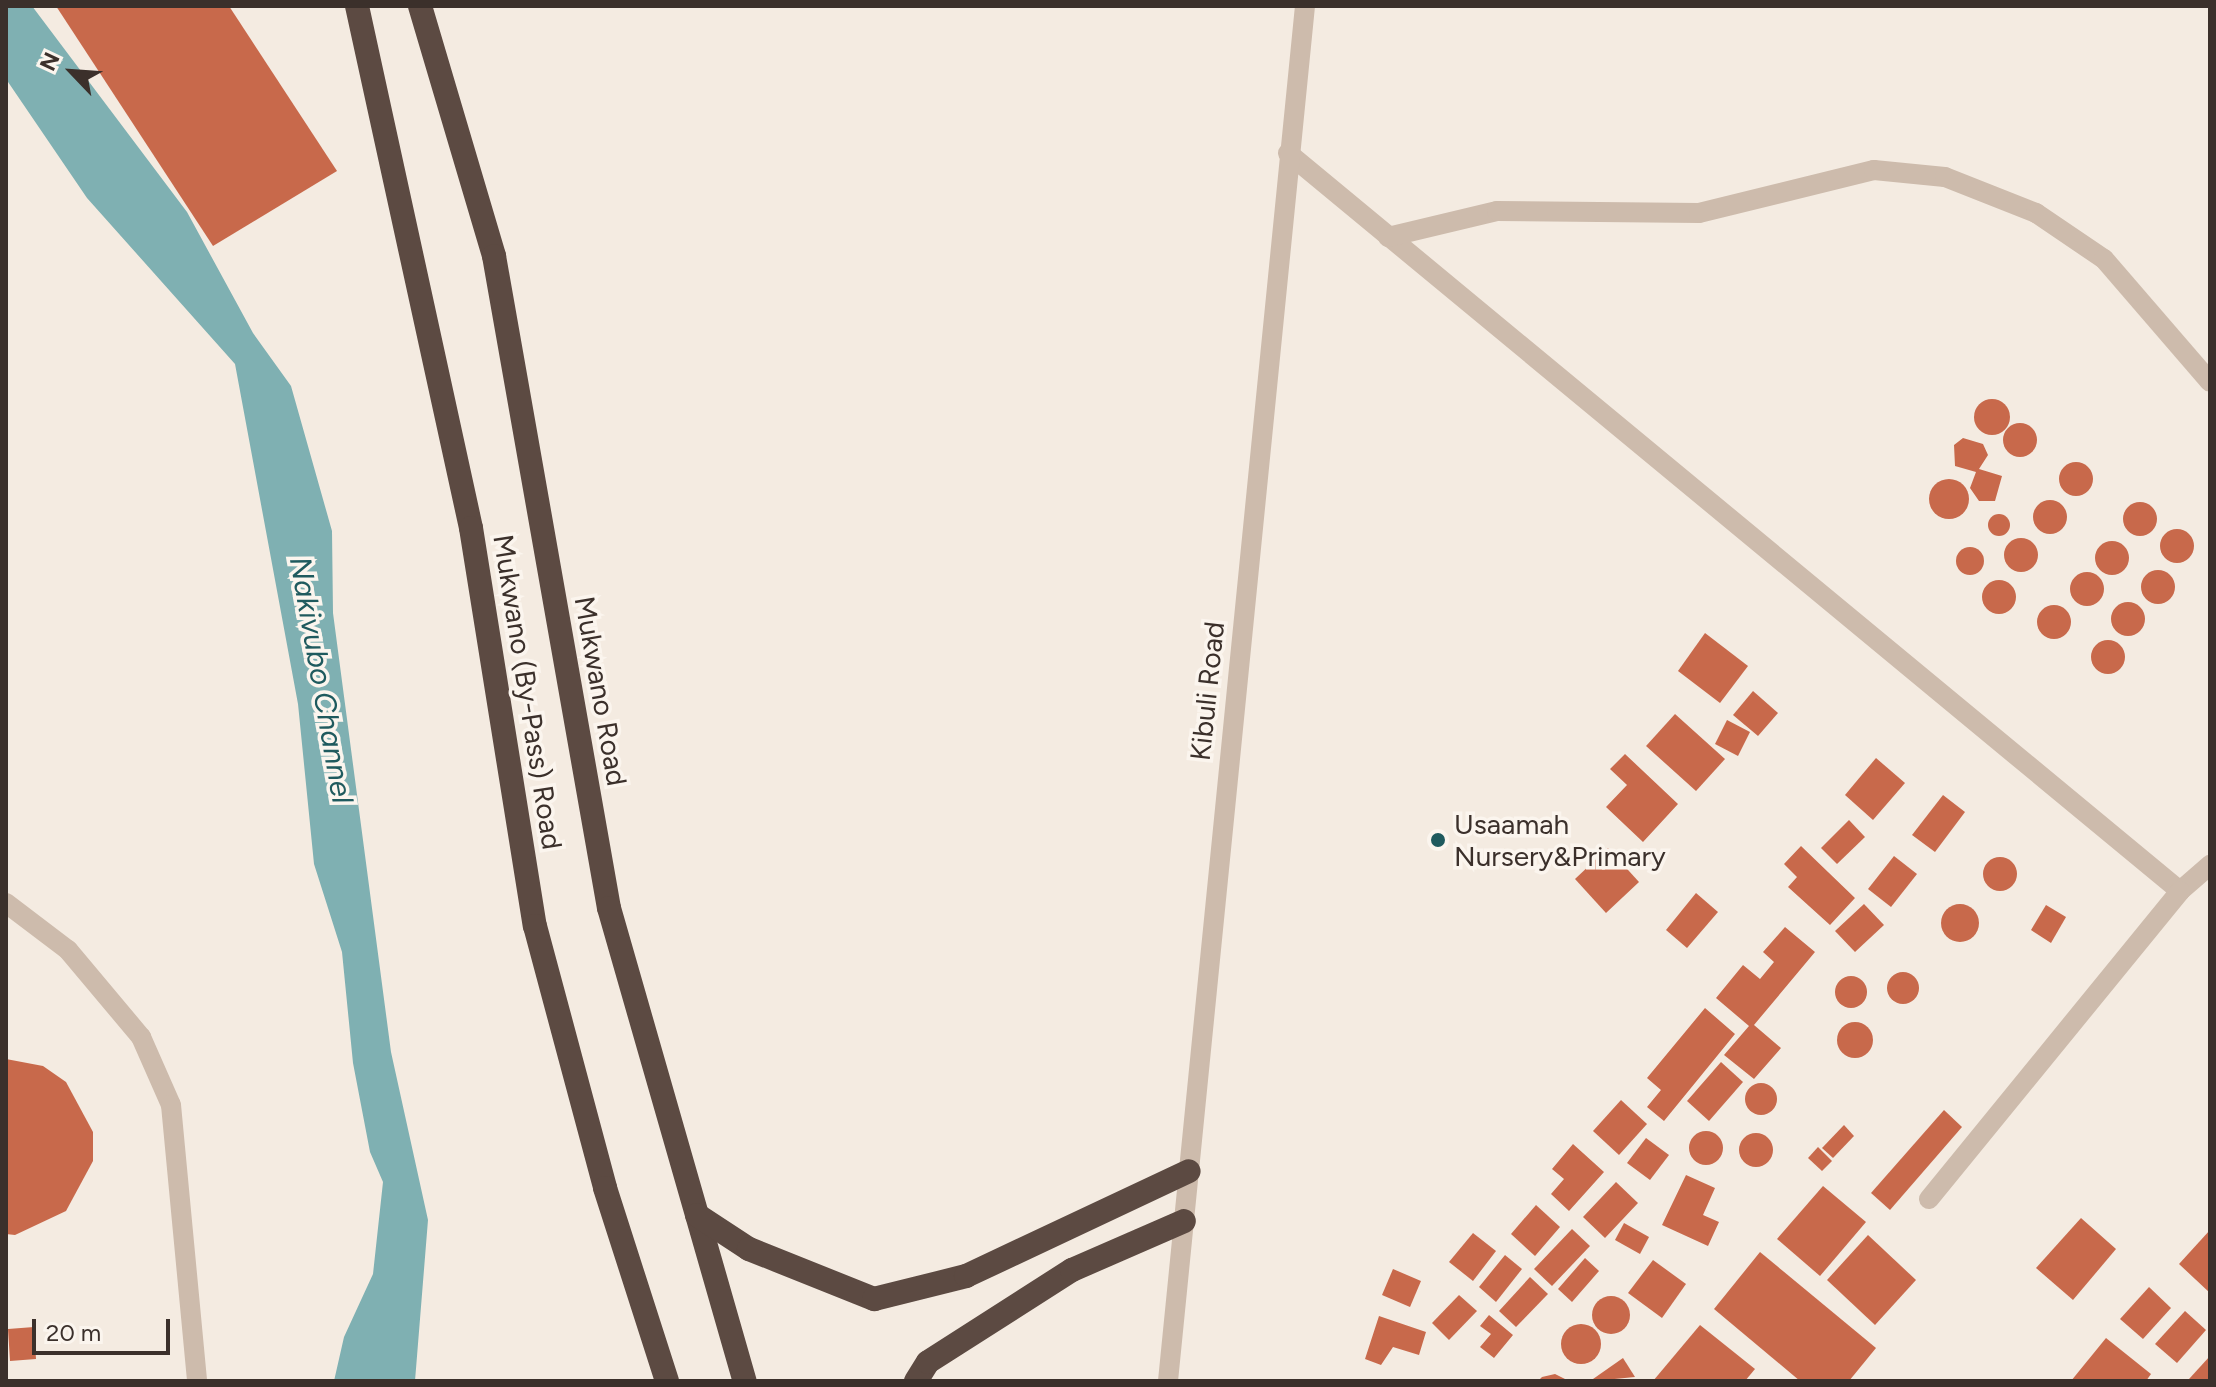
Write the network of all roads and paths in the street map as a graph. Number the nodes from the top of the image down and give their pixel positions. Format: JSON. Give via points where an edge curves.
{"nodes":[{"id":1,"x":357,"y":6,"type":"edge"},
{"id":2,"x":420,"y":6,"type":"edge"},
{"id":3,"x":1305,"y":6,"type":"edge"},
{"id":4,"x":1288,"y":153,"type":"junction"},
{"id":5,"x":1388,"y":237,"type":"junction"},
{"id":6,"x":2210,"y":382,"type":"edge"},
{"id":7,"x":2210,"y":865,"type":"edge"},
{"id":8,"x":2180,"y":891,"type":"junction"},
{"id":9,"x":6,"y":903,"type":"edge"},
{"id":10,"x":1189,"y":1171,"type":"junction"},
{"id":11,"x":1929,"y":1199,"type":"dead end"},
{"id":12,"x":697,"y":1215,"type":"junction"},
{"id":13,"x":1184,"y":1221,"type":"junction"},
{"id":14,"x":197,"y":1381,"type":"edge"},
{"id":15,"x":667,"y":1381,"type":"edge"},
{"id":16,"x":745,"y":1381,"type":"edge"},
{"id":17,"x":916,"y":1381,"type":"edge"},
{"id":18,"x":1168,"y":1381,"type":"edge"}],
"edges":[{"from":1,"to":15,"type":"highway","name":"Mukwano (By-Pass) Road","via":[[471,528],[535,926],[605,1188]]},
{"from":2,"to":12,"type":"highway","name":"Mukwano Road","via":[[494,256],[609,908]]},
{"from":3,"to":4,"type":"street","name":"Kibuli Road"},
{"from":4,"to":5,"type":"street"},
{"from":4,"to":10,"type":"street","name":"Kibuli Road"},
{"from":5,"to":6,"type":"street","via":[[1497,211],[1699,213],[1874,170],[1945,177],[2036,213],[2104,259]]},
{"from":5,"to":8,"type":"street"},
{"from":7,"to":8,"type":"street"},
{"from":8,"to":11,"type":"street"},
{"from":9,"to":14,"type":"street","via":[[68,950],[141,1037],[171,1105]]},
{"from":10,"to":12,"type":"highway","via":[[966,1276],[874,1299],[749,1249]]},
{"from":10,"to":13,"type":"street","name":"Kibuli Road"},
{"from":12,"to":16,"type":"highway","name":"Mukwano Road"},
{"from":13,"to":17,"type":"highway","via":[[1072,1270],[928,1362]]},
{"from":13,"to":18,"type":"street","name":"Kibuli Road"}]}
